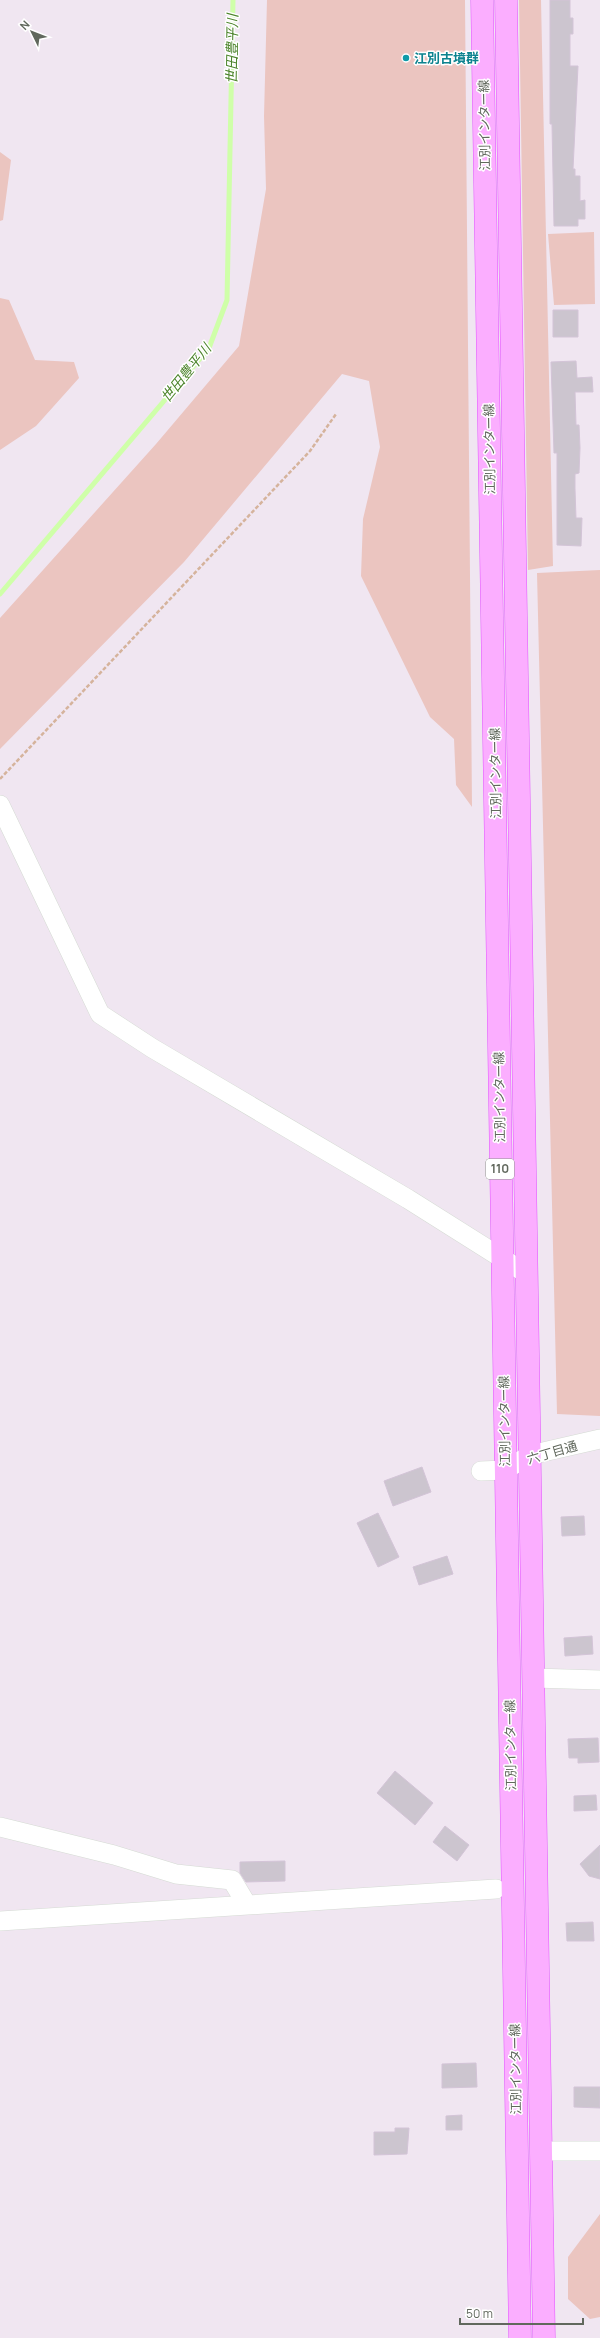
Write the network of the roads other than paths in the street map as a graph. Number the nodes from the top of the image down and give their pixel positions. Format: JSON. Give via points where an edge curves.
{"nodes":[{"id":1,"x":482,"y":0,"type":"edge"},
{"id":2,"x":506,"y":0,"type":"edge"},
{"id":3,"x":0,"y":805,"type":"edge"},
{"id":4,"x":502,"y":1257,"type":"junction"},
{"id":5,"x":528,"y":1274,"type":"junction"},
{"id":6,"x":600,"y":1439,"type":"edge"},
{"id":7,"x":530,"y":1455,"type":"junction"},
{"id":8,"x":505,"y":1470,"type":"junction"},
{"id":9,"x":480,"y":1471,"type":"dead end"},
{"id":10,"x":534,"y":1678,"type":"junction"},
{"id":11,"x":600,"y":1680,"type":"edge"},
{"id":12,"x":0,"y":1827,"type":"edge"},
{"id":13,"x":496,"y":1889,"type":"dead end"},
{"id":14,"x":248,"y":1905,"type":"junction"},
{"id":15,"x":0,"y":1921,"type":"edge"},
{"id":16,"x":541,"y":2151,"type":"junction"},
{"id":17,"x":600,"y":2151,"type":"edge"},
{"id":18,"x":520,"y":2338,"type":"edge"},
{"id":19,"x":544,"y":2338,"type":"edge"}],
"edges":[{"from":1,"to":4,"type":"main road","name":"江別インター線","number":"110"},
{"from":2,"to":5,"type":"main road","name":"江別インター線","number":"110"},
{"from":3,"to":4,"type":"street","via":[[100,1014],[152,1048]]},
{"from":4,"to":5,"type":"street"},
{"from":4,"to":8,"type":"main road","name":"江別インター線","number":"110"},
{"from":5,"to":7,"type":"main road","name":"江別インター線","number":"110"},
{"from":6,"to":7,"type":"street","name":"六丁目通"},
{"from":7,"to":8,"type":"street","name":"六丁目通"},
{"from":7,"to":10,"type":"main road","name":"江別インター線","number":"110"},
{"from":8,"to":9,"type":"street"},
{"from":8,"to":18,"type":"main road","name":"江別インター線","number":"110"},
{"from":10,"to":11,"type":"street"},
{"from":10,"to":16,"type":"main road","name":"江別インター線","number":"110"},
{"from":12,"to":14,"type":"street","via":[[114,1855],[176,1874],[232,1880]]},
{"from":13,"to":14,"type":"street"},
{"from":14,"to":15,"type":"street"},
{"from":16,"to":17,"type":"street"},
{"from":16,"to":19,"type":"main road","name":"江別インター線","number":"110"}]}
